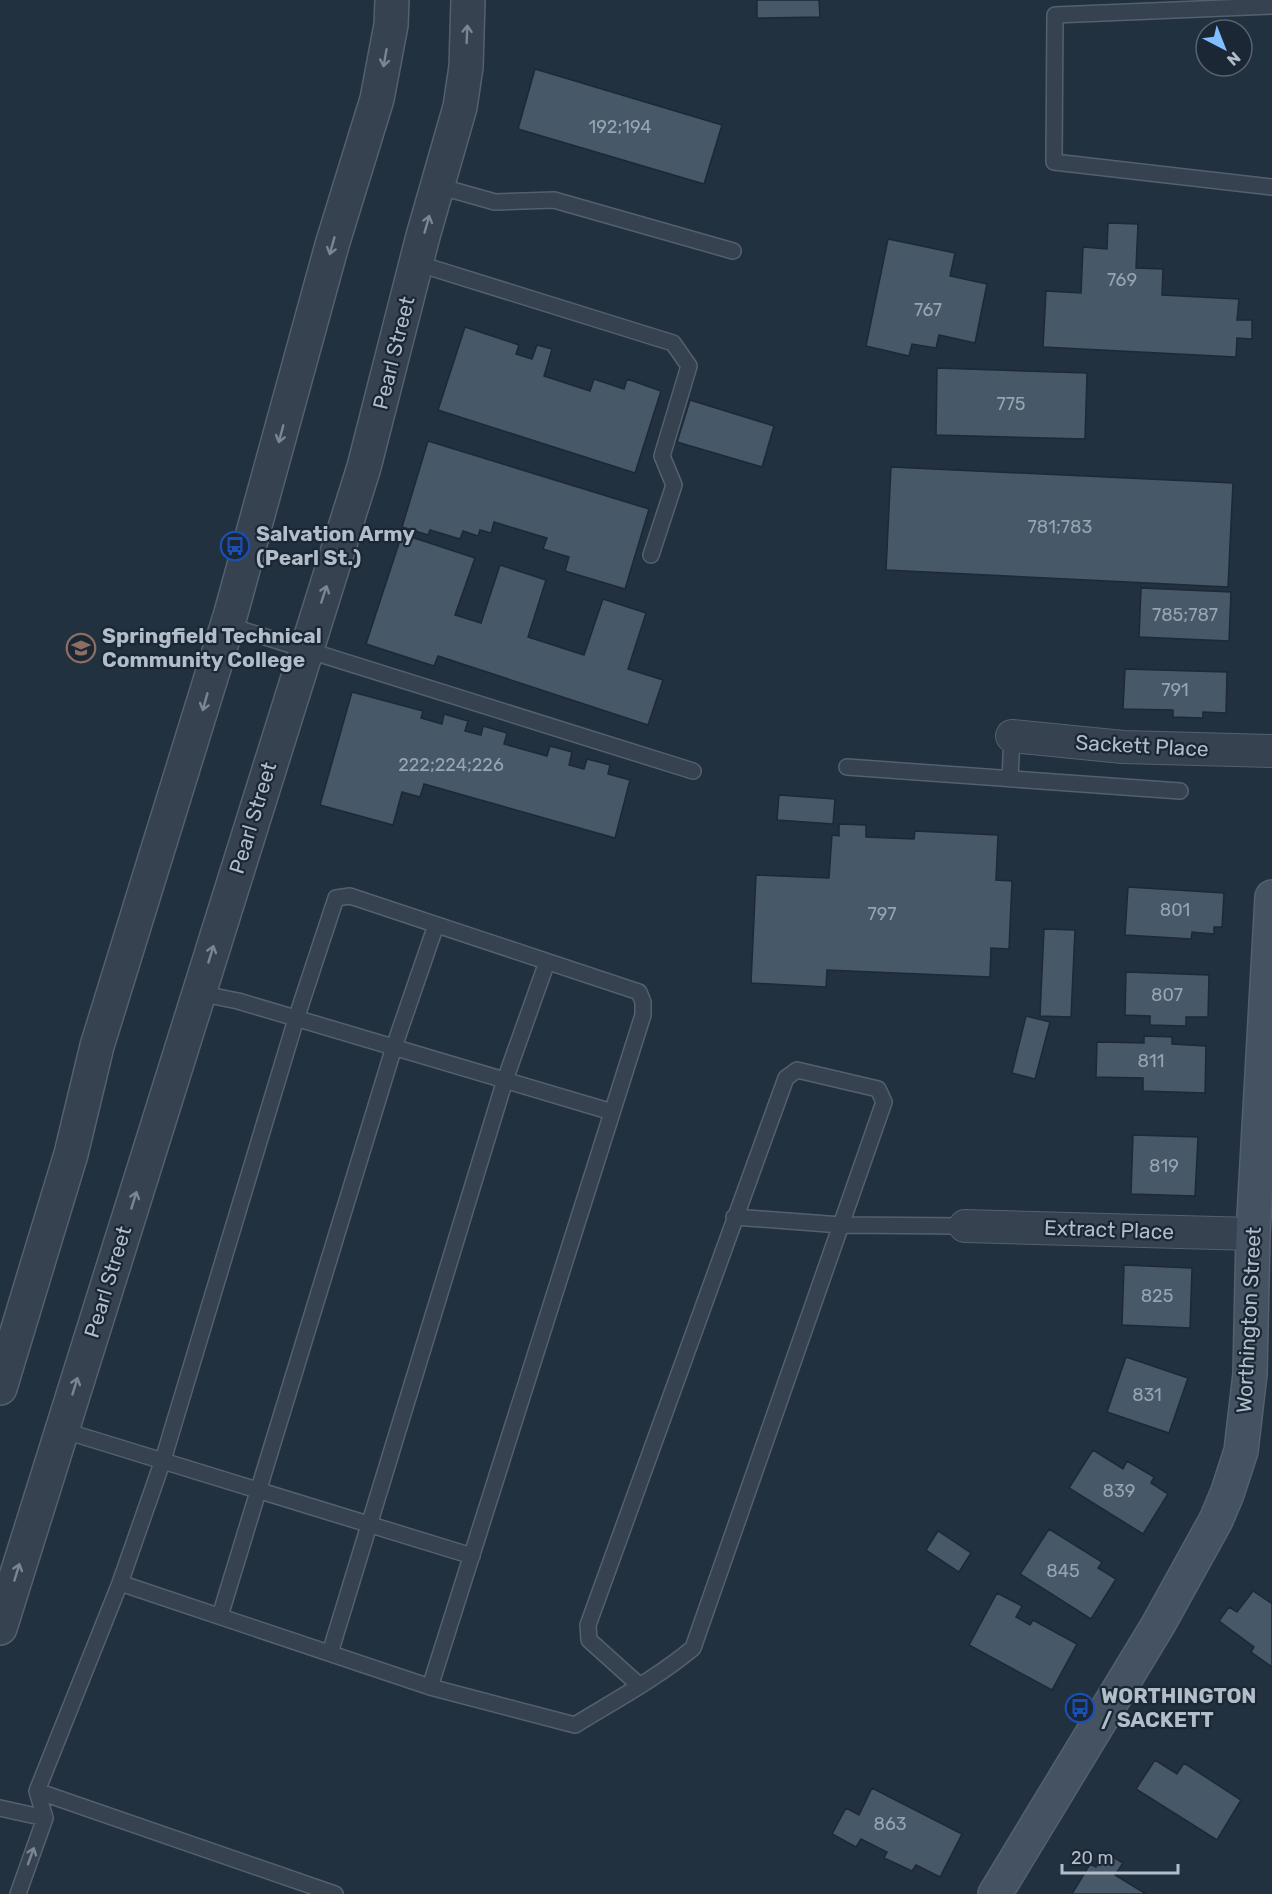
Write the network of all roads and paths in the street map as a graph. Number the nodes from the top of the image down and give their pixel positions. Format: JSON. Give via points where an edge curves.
{"nodes":[{"id":1,"x":392,"y":0,"type":"edge"},
{"id":2,"x":468,"y":0,"type":"edge"},
{"id":3,"x":1272,"y":6,"type":"edge"},
{"id":4,"x":438,"y":186,"type":"junction"},
{"id":5,"x":1272,"y":187,"type":"edge"},
{"id":6,"x":733,"y":251,"type":"dead end"},
{"id":7,"x":416,"y":263,"type":"junction"},
{"id":8,"x":651,"y":555,"type":"dead end"},
{"id":9,"x":227,"y":626,"type":"junction"},
{"id":10,"x":306,"y":650,"type":"junction"},
{"id":11,"x":1012,"y":736,"type":"joint"},
{"id":12,"x":1272,"y":751,"type":"edge"},
{"id":13,"x":847,"y":767,"type":"dead end"},
{"id":14,"x":693,"y":771,"type":"dead end"},
{"id":15,"x":1010,"y":779,"type":"junction"},
{"id":16,"x":1180,"y":791,"type":"dead end"},
{"id":17,"x":1272,"y":897,"type":"edge"},
{"id":18,"x":436,"y":925,"type":"junction"},
{"id":19,"x":547,"y":962,"type":"junction"},
{"id":20,"x":198,"y":993,"type":"junction"},
{"id":21,"x":296,"y":1019,"type":"junction"},
{"id":22,"x":394,"y":1047,"type":"junction"},
{"id":23,"x":505,"y":1080,"type":"junction"},
{"id":24,"x":1266,"y":1103,"type":"edge"},
{"id":25,"x":612,"y":1112,"type":"junction"},
{"id":26,"x":734,"y":1217,"type":"junction"},
{"id":27,"x":841,"y":1225,"type":"junction"},
{"id":28,"x":965,"y":1226,"type":"joint"},
{"id":29,"x":1253,"y":1234,"type":"junction"},
{"id":30,"x":1261,"y":1334,"type":"edge"},
{"id":31,"x":0,"y":1388,"type":"edge"},
{"id":32,"x":62,"y":1430,"type":"junction"},
{"id":33,"x":163,"y":1460,"type":"junction"},
{"id":34,"x":260,"y":1490,"type":"junction"},
{"id":35,"x":369,"y":1524,"type":"junction"},
{"id":36,"x":472,"y":1556,"type":"junction"},
{"id":37,"x":120,"y":1583,"type":"junction"},
{"id":38,"x":220,"y":1616,"type":"junction"},
{"id":39,"x":0,"y":1628,"type":"edge"},
{"id":40,"x":330,"y":1653,"type":"junction"},
{"id":41,"x":639,"y":1685,"type":"junction"},
{"id":42,"x":430,"y":1687,"type":"junction"},
{"id":43,"x":37,"y":1791,"type":"junction"},
{"id":44,"x":0,"y":1808,"type":"edge"},
{"id":45,"x":45,"y":1818,"type":"junction"},
{"id":46,"x":18,"y":1894,"type":"edge"},
{"id":47,"x":335,"y":1894,"type":"edge"},
{"id":48,"x":995,"y":1894,"type":"edge"}],
"edges":[{"from":1,"to":9,"type":"street","one_way":true,"via":[[377,99],[332,245]]},
{"from":4,"to":2,"type":"street","name":"Pearl Street","one_way":true,"via":[[464,88]]},
{"from":3,"to":5,"type":"lane","via":[[1055,15],[1054,162]]},
{"from":4,"to":6,"type":"lane","via":[[495,202],[554,201]]},
{"from":7,"to":4,"type":"street","name":"Pearl Street","one_way":true},
{"from":7,"to":8,"type":"lane","via":[[673,343],[689,366],[662,456],[674,485]]},
{"from":10,"to":7,"type":"street","name":"Pearl Street","one_way":true,"via":[[364,467]]},
{"from":9,"to":10,"type":"lane"},
{"from":9,"to":31,"type":"street","one_way":true,"via":[[97,1046],[71,1154]]},
{"from":10,"to":14,"type":"lane"},
{"from":20,"to":10,"type":"street","name":"Pearl Street","one_way":true},
{"from":11,"to":12,"type":"street","name":"Sackett Place","via":[[1123,747]]},
{"from":11,"to":15,"type":"lane"},
{"from":13,"to":15,"type":"lane"},
{"from":15,"to":16,"type":"lane"},
{"from":17,"to":24,"type":"main road","name":"Worthington Street"},
{"from":18,"to":19,"type":"lane"},
{"from":18,"to":21,"type":"lane","via":[[350,896],[336,898]]},
{"from":18,"to":22,"type":"lane"},
{"from":19,"to":23,"type":"lane"},
{"from":19,"to":25,"type":"lane","via":[[639,992],[643,1015]]},
{"from":20,"to":21,"type":"lane"},
{"from":32,"to":20,"type":"street","name":"Pearl Street","one_way":true},
{"from":21,"to":22,"type":"lane"},
{"from":21,"to":33,"type":"lane"},
{"from":22,"to":23,"type":"lane"},
{"from":22,"to":34,"type":"lane"},
{"from":23,"to":25,"type":"lane"},
{"from":23,"to":35,"type":"lane"},
{"from":24,"to":29,"type":"main road","name":"Worthington Street"},
{"from":25,"to":36,"type":"lane"},
{"from":26,"to":27,"type":"lane"},
{"from":26,"to":27,"type":"lane","via":[[786,1078],[797,1070],[878,1089],[884,1102]]},
{"from":26,"to":41,"type":"lane","via":[[588,1625],[589,1640]]},
{"from":27,"to":28,"type":"lane"},
{"from":27,"to":41,"type":"lane","via":[[693,1648]]},
{"from":28,"to":29,"type":"street","name":"Extract Place"},
{"from":29,"to":30,"type":"main road","name":"Worthington Street"},
{"from":30,"to":48,"type":"main road","name":"Worthington Street","via":[[1250,1374],[1241,1451],[1227,1494],[1142,1653]]},
{"from":32,"to":33,"type":"lane"},
{"from":39,"to":32,"type":"street","name":"Pearl Street","one_way":true},
{"from":33,"to":34,"type":"lane"},
{"from":33,"to":37,"type":"lane"},
{"from":34,"to":35,"type":"lane"},
{"from":34,"to":38,"type":"lane"},
{"from":35,"to":36,"type":"lane"},
{"from":35,"to":40,"type":"lane"},
{"from":36,"to":42,"type":"lane"},
{"from":37,"to":38,"type":"lane"},
{"from":37,"to":43,"type":"lane"},
{"from":38,"to":40,"type":"lane"},
{"from":40,"to":42,"type":"lane"},
{"from":41,"to":42,"type":"lane","via":[[575,1725]]},
{"from":43,"to":45,"type":"lane"},
{"from":43,"to":47,"type":"lane"},
{"from":44,"to":45,"type":"lane"},
{"from":46,"to":45,"type":"lane","one_way":true}]}
